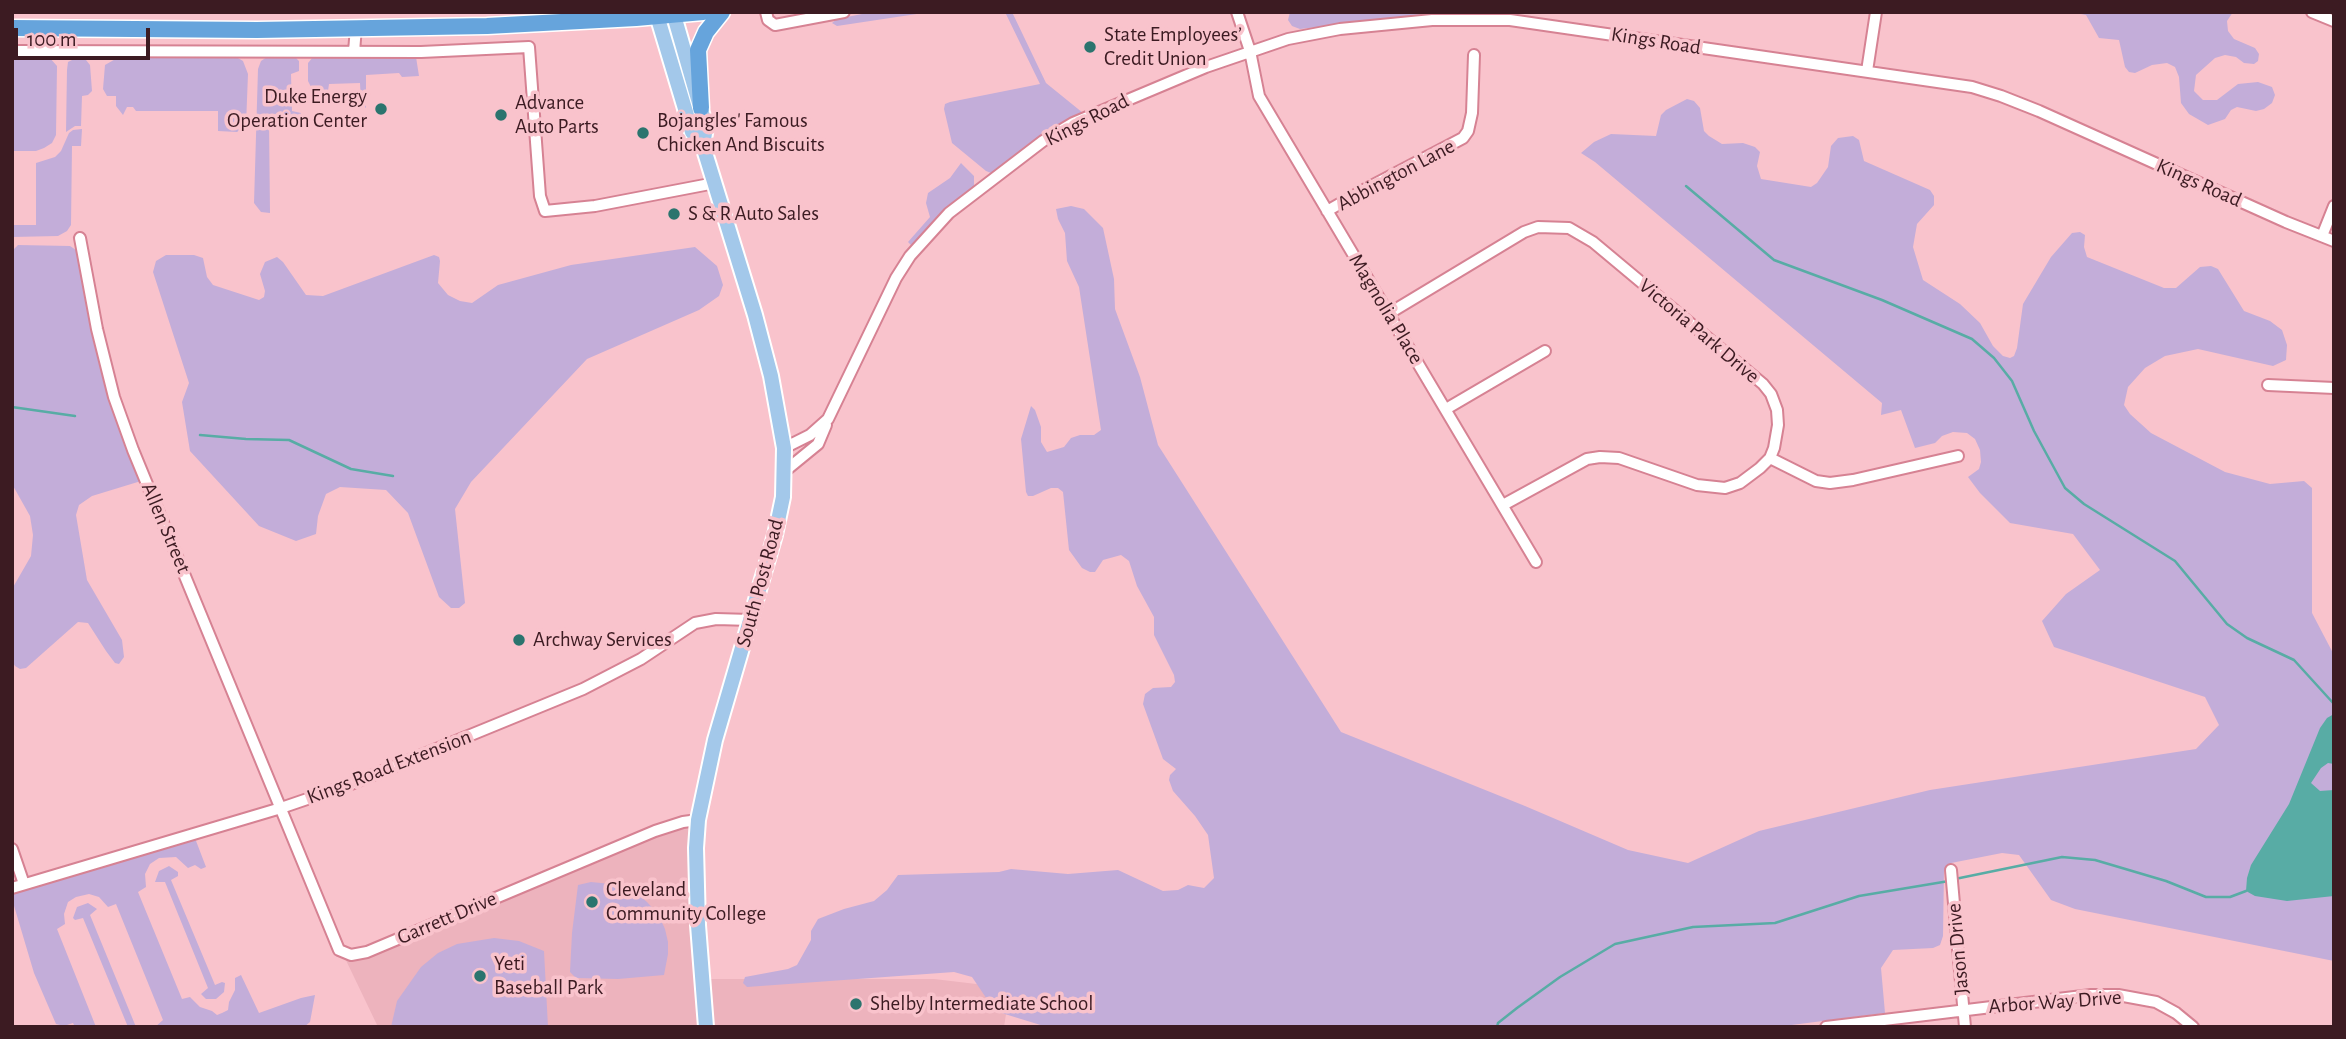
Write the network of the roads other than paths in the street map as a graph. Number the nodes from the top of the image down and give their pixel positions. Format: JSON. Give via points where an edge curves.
{"nodes":[{"id":1,"x":703,"y":12,"type":"edge"},
{"id":2,"x":722,"y":12,"type":"edge"},
{"id":3,"x":766,"y":12,"type":"edge"},
{"id":4,"x":844,"y":12,"type":"edge"},
{"id":5,"x":1237,"y":12,"type":"edge"},
{"id":6,"x":1876,"y":12,"type":"edge"},
{"id":7,"x":2312,"y":12,"type":"edge"},
{"id":8,"x":665,"y":14,"type":"edge"},
{"id":9,"x":2334,"y":21,"type":"edge"},
{"id":10,"x":356,"y":27,"type":"junction"},
{"id":11,"x":12,"y":28,"type":"edge"},
{"id":12,"x":12,"y":51,"type":"edge"},
{"id":13,"x":1250,"y":51,"type":"junction"},
{"id":14,"x":354,"y":52,"type":"junction"},
{"id":15,"x":1474,"y":55,"type":"dead end"},
{"id":16,"x":1867,"y":71,"type":"junction"},
{"id":17,"x":701,"y":108,"type":"junction"},
{"id":18,"x":703,"y":146,"type":"junction"},
{"id":19,"x":715,"y":183,"type":"junction"},
{"id":20,"x":2334,"y":206,"type":"edge"},
{"id":21,"x":1327,"y":211,"type":"junction"},
{"id":22,"x":2322,"y":236,"type":"junction"},
{"id":23,"x":80,"y":239,"type":"dead end"},
{"id":24,"x":2334,"y":241,"type":"edge"},
{"id":25,"x":1388,"y":314,"type":"junction"},
{"id":26,"x":1545,"y":351,"type":"dead end"},
{"id":27,"x":2268,"y":384,"type":"dead end"},
{"id":28,"x":2334,"y":388,"type":"edge"},
{"id":29,"x":1446,"y":409,"type":"junction"},
{"id":30,"x":828,"y":419,"type":"junction"},
{"id":31,"x":784,"y":448,"type":"junction"},
{"id":32,"x":1958,"y":456,"type":"dead end"},
{"id":33,"x":1770,"y":458,"type":"junction"},
{"id":34,"x":785,"y":471,"type":"junction"},
{"id":35,"x":1503,"y":505,"type":"junction"},
{"id":36,"x":1536,"y":562,"type":"dead end"},
{"id":37,"x":751,"y":620,"type":"junction"},
{"id":38,"x":281,"y":808,"type":"junction"},
{"id":39,"x":698,"y":820,"type":"junction"},
{"id":40,"x":12,"y":849,"type":"edge"},
{"id":41,"x":1951,"y":870,"type":"dead end"},
{"id":42,"x":24,"y":884,"type":"junction"},
{"id":43,"x":12,"y":888,"type":"edge"},
{"id":44,"x":1964,"y":1010,"type":"junction"},
{"id":45,"x":706,"y":1027,"type":"edge"},
{"id":46,"x":1826,"y":1027,"type":"edge"},
{"id":47,"x":1965,"y":1027,"type":"edge"},
{"id":48,"x":2193,"y":1027,"type":"edge"}],
"edges":[{"from":1,"to":8,"type":"highway"},
{"from":2,"to":17,"type":"highway","via":[[698,50]]},
{"from":3,"to":4,"type":"street","via":[[769,22],[776,25]]},
{"from":5,"to":13,"type":"street","name":"Magnolia Place"},
{"from":6,"to":16,"type":"street"},
{"from":7,"to":9,"type":"street"},
{"from":8,"to":10,"type":"highway","via":[[488,26]]},
{"from":8,"to":17,"type":"main road","name":"South Post Road"},
{"from":8,"to":18,"type":"main road","name":"South Post Road","via":[[692,132]]},
{"from":10,"to":11,"type":"highway"},
{"from":10,"to":14,"type":"street"},
{"from":12,"to":14,"type":"street"},
{"from":13,"to":16,"type":"street","name":"Kings Road","via":[[1340,29],[1466,18],[1510,20]]},
{"from":13,"to":21,"type":"street","name":"Magnolia Place","via":[[1259,96]]},
{"from":13,"to":30,"type":"street","name":"Kings Road","via":[[1073,123],[949,213],[896,278]]},
{"from":14,"to":19,"type":"street","via":[[529,47],[540,196],[545,211]]},
{"from":15,"to":21,"type":"street","name":"Abbington Lane","via":[[1472,113],[1463,138]]},
{"from":16,"to":22,"type":"street","name":"Kings Road","via":[[2001,96]]},
{"from":17,"to":18,"type":"main road","name":"South Post Road","via":[[706,127]]},
{"from":18,"to":19,"type":"main road","name":"South Post Road"},
{"from":19,"to":31,"type":"main road","name":"South Post Road","via":[[764,349]]},
{"from":20,"to":22,"type":"street"},
{"from":21,"to":25,"type":"street","name":"Magnolia Place"},
{"from":22,"to":24,"type":"street","name":"Kings Road"},
{"from":23,"to":38,"type":"street","name":"Allen Street","via":[[114,397]]},
{"from":25,"to":29,"type":"street","name":"Magnolia Place"},
{"from":25,"to":33,"type":"street","name":"Victoria Park Drive","via":[[1524,232],[1538,227],[1569,228],[1593,242],[1763,384],[1777,410]]},
{"from":26,"to":29,"type":"street"},
{"from":27,"to":28,"type":"street"},
{"from":29,"to":35,"type":"street","name":"Magnolia Place"},
{"from":30,"to":31,"type":"street","name":"Kings Road"},
{"from":30,"to":34,"type":"street","via":[[818,444]]},
{"from":31,"to":34,"type":"main road","name":"South Post Road"},
{"from":32,"to":33,"type":"street","via":[[1830,483],[1816,481]]},
{"from":33,"to":35,"type":"street","via":[[1752,476],[1725,488],[1697,485],[1619,458],[1587,459]]},
{"from":34,"to":37,"type":"main road","name":"South Post Road","via":[[775,535]]},
{"from":35,"to":36,"type":"street","name":"Magnolia Place"},
{"from":37,"to":38,"type":"street","name":"Kings Road Extension","via":[[695,623],[583,689],[384,772]]},
{"from":37,"to":39,"type":"main road","name":"South Post Road","via":[[715,740]]},
{"from":38,"to":39,"type":"street","name":"Garrett Drive","via":[[338,947],[351,955],[655,831]]},
{"from":38,"to":42,"type":"street","name":"Kings Road Extension"},
{"from":39,"to":45,"type":"main road","name":"South Post Road","via":[[698,925]]},
{"from":40,"to":42,"type":"street"},
{"from":41,"to":44,"type":"street","name":"Jason Drive"},
{"from":42,"to":43,"type":"street","name":"Kings Road Extension"},
{"from":44,"to":46,"type":"street","name":"Arbor Way Drive"},
{"from":44,"to":47,"type":"street","name":"Jason Drive"},
{"from":44,"to":48,"type":"street","name":"Arbor Way Drive","via":[[2118,995],[2156,1002]]}]}
